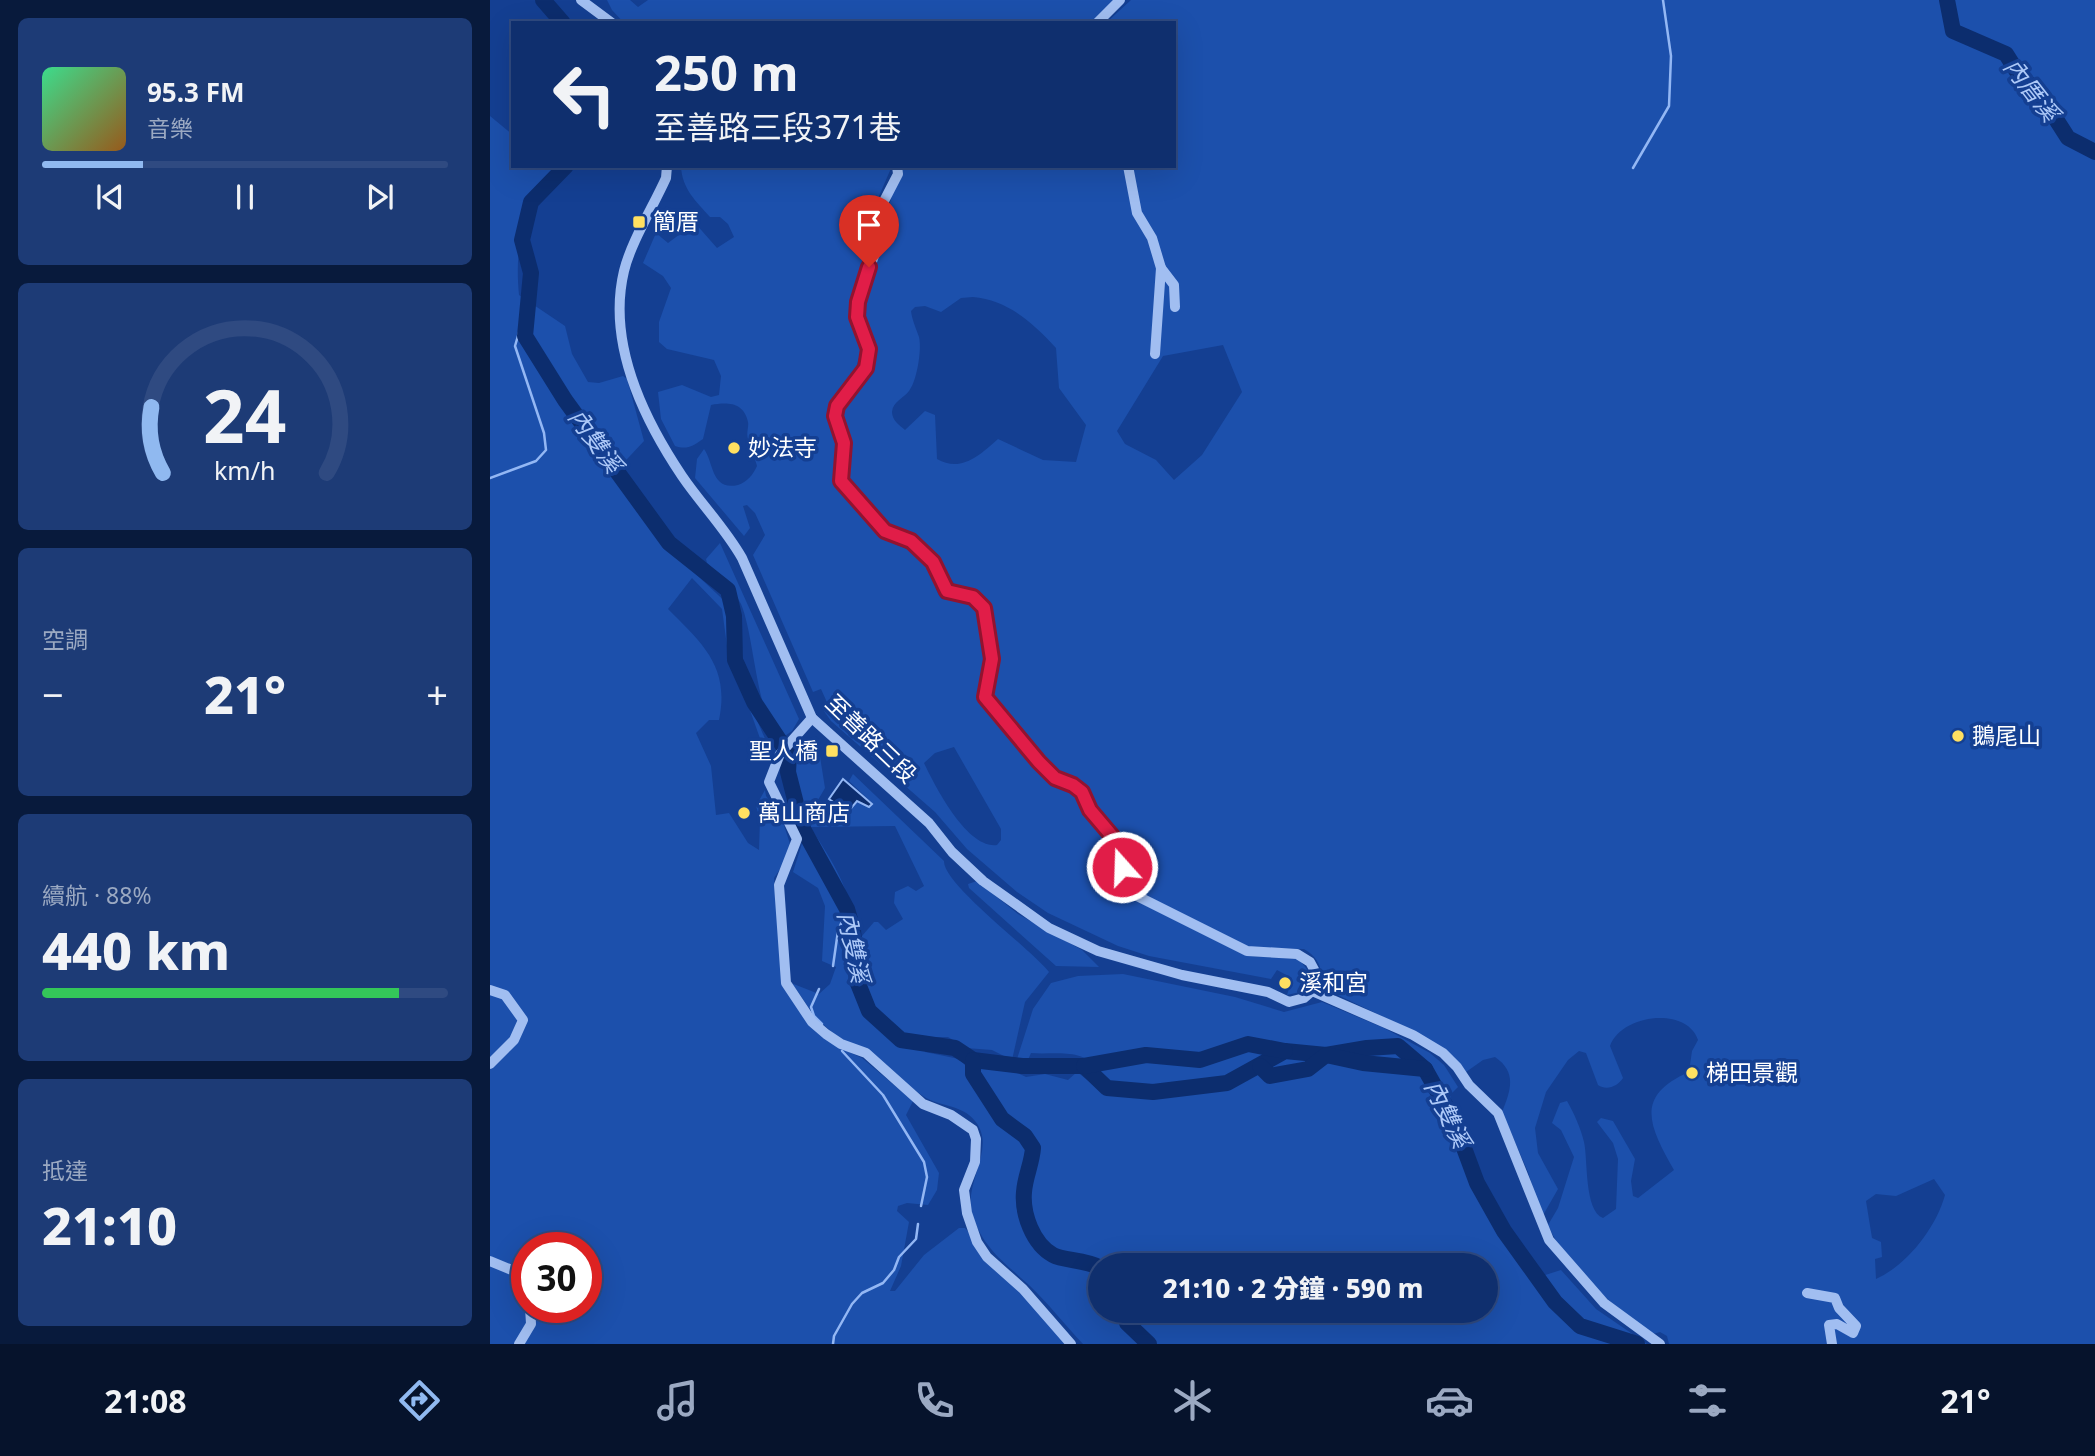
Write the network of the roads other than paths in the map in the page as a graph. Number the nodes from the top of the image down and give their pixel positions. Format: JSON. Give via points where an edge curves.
{"nodes":[{"id":1,"x":581,"y":0,"type":"edge"},
{"id":2,"x":1120,"y":0,"type":"edge"},
{"id":3,"x":609,"y":21,"type":"edge"},
{"id":4,"x":1099,"y":21,"type":"edge"},
{"id":5,"x":667,"y":168,"type":"edge"},
{"id":6,"x":897,"y":168,"type":"edge"},
{"id":7,"x":1128,"y":168,"type":"edge"},
{"id":8,"x":1161,"y":268,"type":"junction"},
{"id":9,"x":1174,"y":307,"type":"dead end"},
{"id":10,"x":1154,"y":354,"type":"dead end"},
{"id":11,"x":812,"y":718,"type":"junction"},
{"id":12,"x":490,"y":990,"type":"edge"},
{"id":13,"x":1312,"y":991,"type":"junction"},
{"id":14,"x":490,"y":1065,"type":"edge"},
{"id":15,"x":490,"y":1261,"type":"edge"},
{"id":16,"x":511,"y":1270,"type":"edge"},
{"id":17,"x":1807,"y":1293,"type":"dead end"},
{"id":18,"x":531,"y":1323,"type":"edge"},
{"id":19,"x":1656,"y":1342,"type":"edge"},
{"id":20,"x":519,"y":1344,"type":"edge"},
{"id":21,"x":1071,"y":1344,"type":"edge"},
{"id":22,"x":1832,"y":1344,"type":"edge"}],
"edges":[{"from":1,"to":3,"type":"street"},
{"from":2,"to":4,"type":"street"},
{"from":5,"to":11,"type":"street","name":"至善路三段","via":[[625,270],[619,301],[629,368],[654,430],[742,558]]},
{"from":6,"to":13,"type":"street","via":[[884,201],[884,229],[858,302],[857,317],[869,349],[866,368],[837,406],[835,416],[844,443],[841,481],[885,531],[911,541],[933,562],[947,591],[973,597],[984,608],[992,659],[985,697],[1055,778],[1082,792],[1090,810],[1112,836],[1137,896],[1247,951],[1304,957],[1316,971]]},
{"from":7,"to":8,"type":"street","via":[[1137,213],[1152,238]]},
{"from":8,"to":9,"type":"street","via":[[1174,285]]},
{"from":8,"to":10,"type":"street"},
{"from":11,"to":13,"type":"street","name":"至善路三段","via":[[929,823],[983,881],[1049,928],[1120,958],[1268,992],[1289,1002]]},
{"from":11,"to":21,"type":"street","via":[[780,754],[769,782],[797,839],[779,885],[786,983],[812,1022],[826,1034],[866,1053],[923,1104],[973,1130],[975,1162],[964,1190],[977,1242]]},
{"from":12,"to":14,"type":"street","via":[[505,995],[523,1020],[514,1040]]},
{"from":13,"to":19,"type":"street","via":[[1413,1035],[1457,1067],[1497,1113],[1549,1240],[1604,1304]]},
{"from":15,"to":16,"type":"street"},
{"from":17,"to":22,"type":"street","via":[[1835,1298],[1856,1326],[1853,1333],[1829,1325]]},
{"from":18,"to":20,"type":"street"}]}
